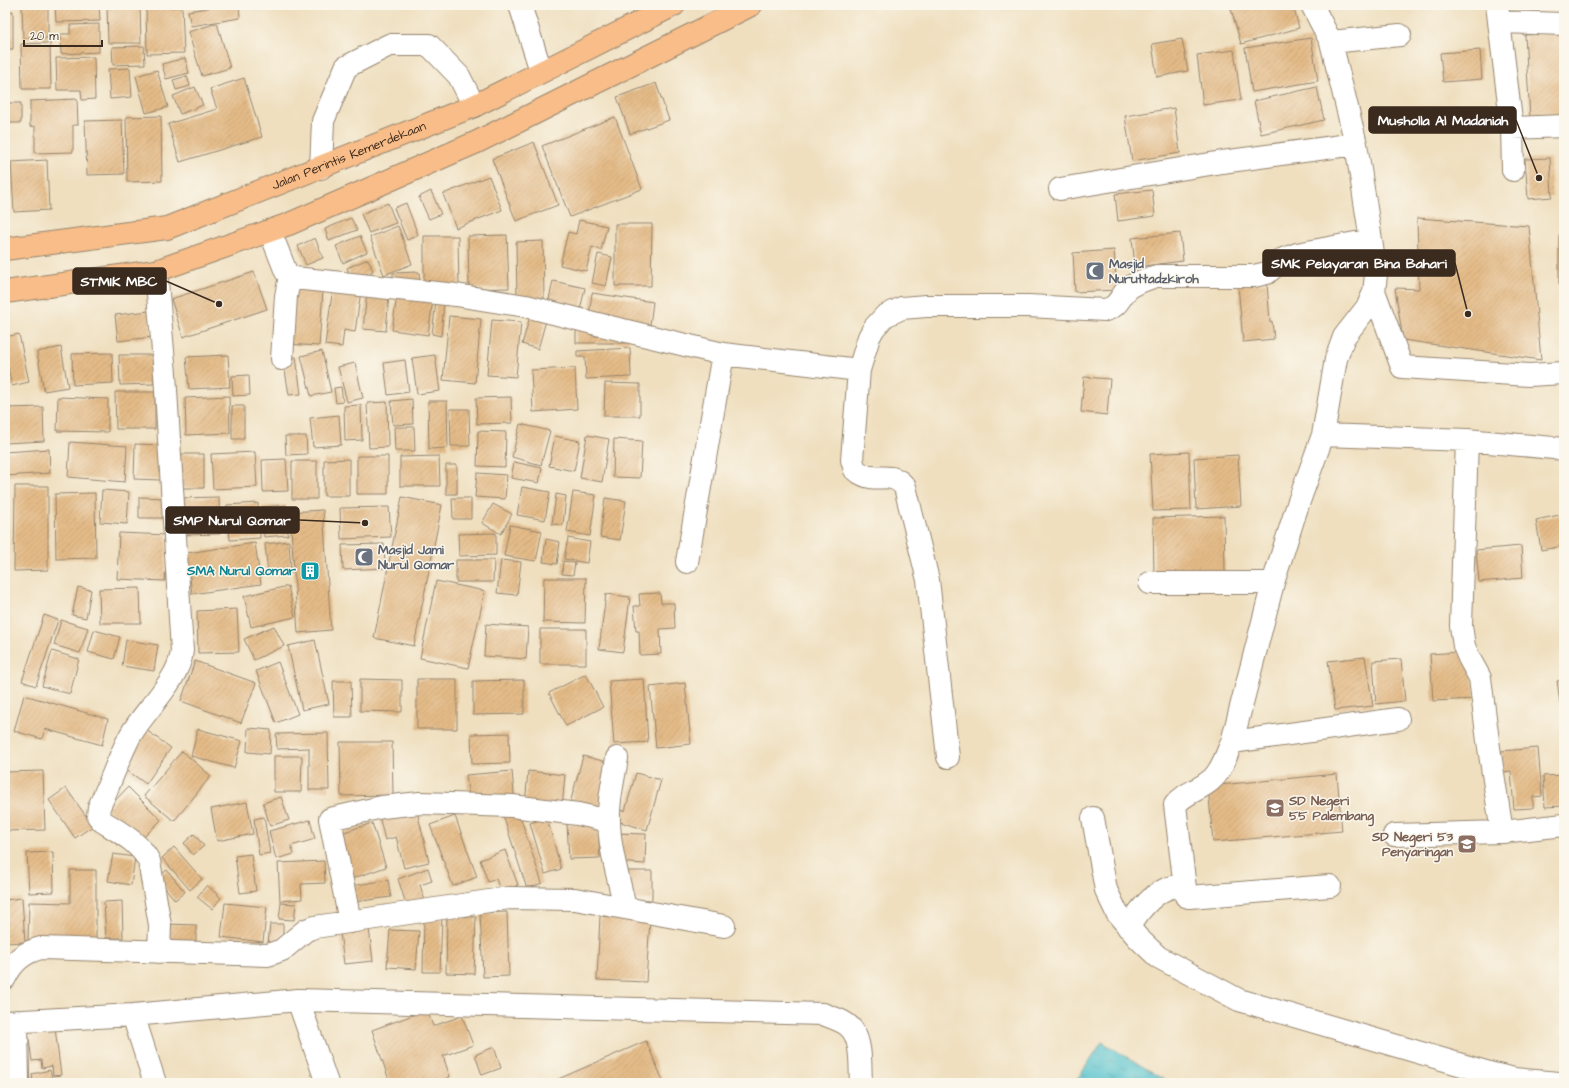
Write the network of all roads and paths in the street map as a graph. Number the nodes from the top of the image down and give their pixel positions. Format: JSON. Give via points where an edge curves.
{"nodes":[{"id":1,"x":520,"y":5,"type":"edge"},
{"id":2,"x":674,"y":5,"type":"edge"},
{"id":3,"x":1312,"y":5,"type":"edge"},
{"id":4,"x":746,"y":6,"type":"edge"},
{"id":5,"x":1498,"y":13,"type":"edge"},
{"id":6,"x":1564,"y":24,"type":"edge"},
{"id":7,"x":1400,"y":35,"type":"dead end"},
{"id":8,"x":1331,"y":42,"type":"junction"},
{"id":9,"x":541,"y":72,"type":"junction"},
{"id":10,"x":474,"y":106,"type":"junction"},
{"id":11,"x":1564,"y":126,"type":"edge"},
{"id":12,"x":1512,"y":128,"type":"junction"},
{"id":13,"x":1356,"y":144,"type":"junction"},
{"id":14,"x":321,"y":168,"type":"junction"},
{"id":15,"x":1513,"y":170,"type":"dead end"},
{"id":16,"x":1060,"y":189,"type":"dead end"},
{"id":17,"x":270,"y":231,"type":"junction"},
{"id":18,"x":1371,"y":240,"type":"junction"},
{"id":19,"x":5,"y":249,"type":"edge"},
{"id":20,"x":156,"y":271,"type":"junction"},
{"id":21,"x":290,"y":276,"type":"junction"},
{"id":22,"x":1374,"y":291,"type":"junction"},
{"id":23,"x":5,"y":292,"type":"edge"},
{"id":24,"x":723,"y":354,"type":"junction"},
{"id":25,"x":282,"y":359,"type":"dead end"},
{"id":26,"x":859,"y":370,"type":"junction"},
{"id":27,"x":1564,"y":373,"type":"edge"},
{"id":28,"x":1323,"y":435,"type":"junction"},
{"id":29,"x":1467,"y":440,"type":"junction"},
{"id":30,"x":1564,"y":449,"type":"edge"},
{"id":31,"x":687,"y":562,"type":"dead end"},
{"id":32,"x":1150,"y":583,"type":"dead end"},
{"id":33,"x":1273,"y":583,"type":"junction"},
{"id":34,"x":1398,"y":719,"type":"dead end"},
{"id":35,"x":1232,"y":742,"type":"junction"},
{"id":36,"x":948,"y":757,"type":"dead end"},
{"id":37,"x":617,"y":758,"type":"dead end"},
{"id":38,"x":1093,"y":818,"type":"dead end"},
{"id":39,"x":609,"y":821,"type":"junction"},
{"id":40,"x":1564,"y":825,"type":"edge"},
{"id":41,"x":1502,"y":832,"type":"junction"},
{"id":42,"x":1394,"y":835,"type":"dead end"},
{"id":43,"x":1184,"y":885,"type":"junction"},
{"id":44,"x":1330,"y":886,"type":"dead end"},
{"id":45,"x":625,"y":908,"type":"junction"},
{"id":46,"x":350,"y":922,"type":"junction"},
{"id":47,"x":724,"y":926,"type":"dead end"},
{"id":48,"x":1128,"y":926,"type":"junction"},
{"id":49,"x":159,"y":952,"type":"junction"},
{"id":50,"x":5,"y":978,"type":"edge"},
{"id":51,"x":298,"y":1000,"type":"junction"},
{"id":52,"x":134,"y":1015,"type":"junction"},
{"id":53,"x":11,"y":1021,"type":"edge"},
{"id":54,"x":18,"y":1083,"type":"edge"},
{"id":55,"x":155,"y":1083,"type":"edge"},
{"id":56,"x":327,"y":1083,"type":"edge"},
{"id":57,"x":861,"y":1083,"type":"edge"},
{"id":58,"x":1559,"y":1083,"type":"edge"}],
"edges":[{"from":1,"to":9,"type":"street"},
{"from":2,"to":9,"type":"highway","name":"Jalan Perintis Kemerdekaan"},
{"from":3,"to":8,"type":"street"},
{"from":4,"to":17,"type":"highway","via":[[477,142]]},
{"from":5,"to":6,"type":"street"},
{"from":5,"to":12,"type":"street"},
{"from":7,"to":8,"type":"street"},
{"from":8,"to":13,"type":"street"},
{"from":9,"to":10,"type":"highway","name":"Jalan Perintis Kemerdekaan"},
{"from":10,"to":14,"type":"highway","name":"Jalan Perintis Kemerdekaan"},
{"from":10,"to":14,"type":"street","via":[[459,76],[428,46],[389,45],[346,67],[323,121]]},
{"from":11,"to":12,"type":"street"},
{"from":12,"to":15,"type":"street"},
{"from":13,"to":16,"type":"street","via":[[1222,162]]},
{"from":13,"to":18,"type":"street"},
{"from":14,"to":19,"type":"highway","name":"Jalan Perintis Kemerdekaan","via":[[167,228]]},
{"from":17,"to":20,"type":"highway"},
{"from":17,"to":21,"type":"street","via":[[286,272]]},
{"from":18,"to":22,"type":"street","via":[[1376,276]]},
{"from":18,"to":26,"type":"street","via":[[1297,254],[1283,259],[1267,273],[1254,276],[1157,276],[1144,279],[1126,291],[1113,308],[1105,310],[1028,306],[902,308],[885,316],[874,328]]},
{"from":20,"to":23,"type":"highway"},
{"from":20,"to":49,"type":"street","via":[[165,374],[181,661],[176,673],[130,736],[98,816],[145,852],[149,861],[160,925]]},
{"from":21,"to":24,"type":"street","via":[[526,306]]},
{"from":21,"to":25,"type":"street","via":[[286,296]]},
{"from":22,"to":27,"type":"street","via":[[1402,367],[1529,376]]},
{"from":22,"to":28,"type":"street","via":[[1368,306],[1344,337],[1336,359]]},
{"from":24,"to":26,"type":"street"},
{"from":24,"to":31,"type":"street"},
{"from":26,"to":36,"type":"street","via":[[852,460],[855,470],[863,475],[889,477],[900,481],[905,487],[928,580]]},
{"from":28,"to":29,"type":"street"},
{"from":28,"to":33,"type":"street"},
{"from":29,"to":30,"type":"street"},
{"from":29,"to":41,"type":"street","via":[[1461,626],[1464,646],[1480,678]]},
{"from":32,"to":33,"type":"street"},
{"from":33,"to":35,"type":"street"},
{"from":34,"to":35,"type":"street"},
{"from":35,"to":43,"type":"street","via":[[1218,773],[1210,782],[1175,805]]},
{"from":37,"to":39,"type":"street","via":[[609,805]]},
{"from":38,"to":48,"type":"street","via":[[1106,890],[1117,913]]},
{"from":39,"to":45,"type":"street"},
{"from":39,"to":46,"type":"street","via":[[578,814],[512,806],[420,803],[382,807],[330,819]]},
{"from":40,"to":41,"type":"street"},
{"from":41,"to":42,"type":"street"},
{"from":43,"to":44,"type":"street","via":[[1187,897]]},
{"from":43,"to":48,"type":"street","via":[[1166,889],[1157,895]]},
{"from":45,"to":46,"type":"street","via":[[575,900],[509,898]]},
{"from":45,"to":47,"type":"street"},
{"from":46,"to":49,"type":"street","via":[[306,930],[282,950],[268,955]]},
{"from":48,"to":58,"type":"street","via":[[1158,957],[1239,1000],[1493,1074],[1514,1079]]},
{"from":49,"to":50,"type":"street","via":[[41,948],[22,955]]},
{"from":51,"to":52,"type":"street"},
{"from":51,"to":56,"type":"street"},
{"from":51,"to":57,"type":"street","via":[[823,1014],[842,1021],[853,1030],[858,1046]]},
{"from":52,"to":53,"type":"street"},
{"from":52,"to":55,"type":"street"},
{"from":53,"to":54,"type":"street"}]}
